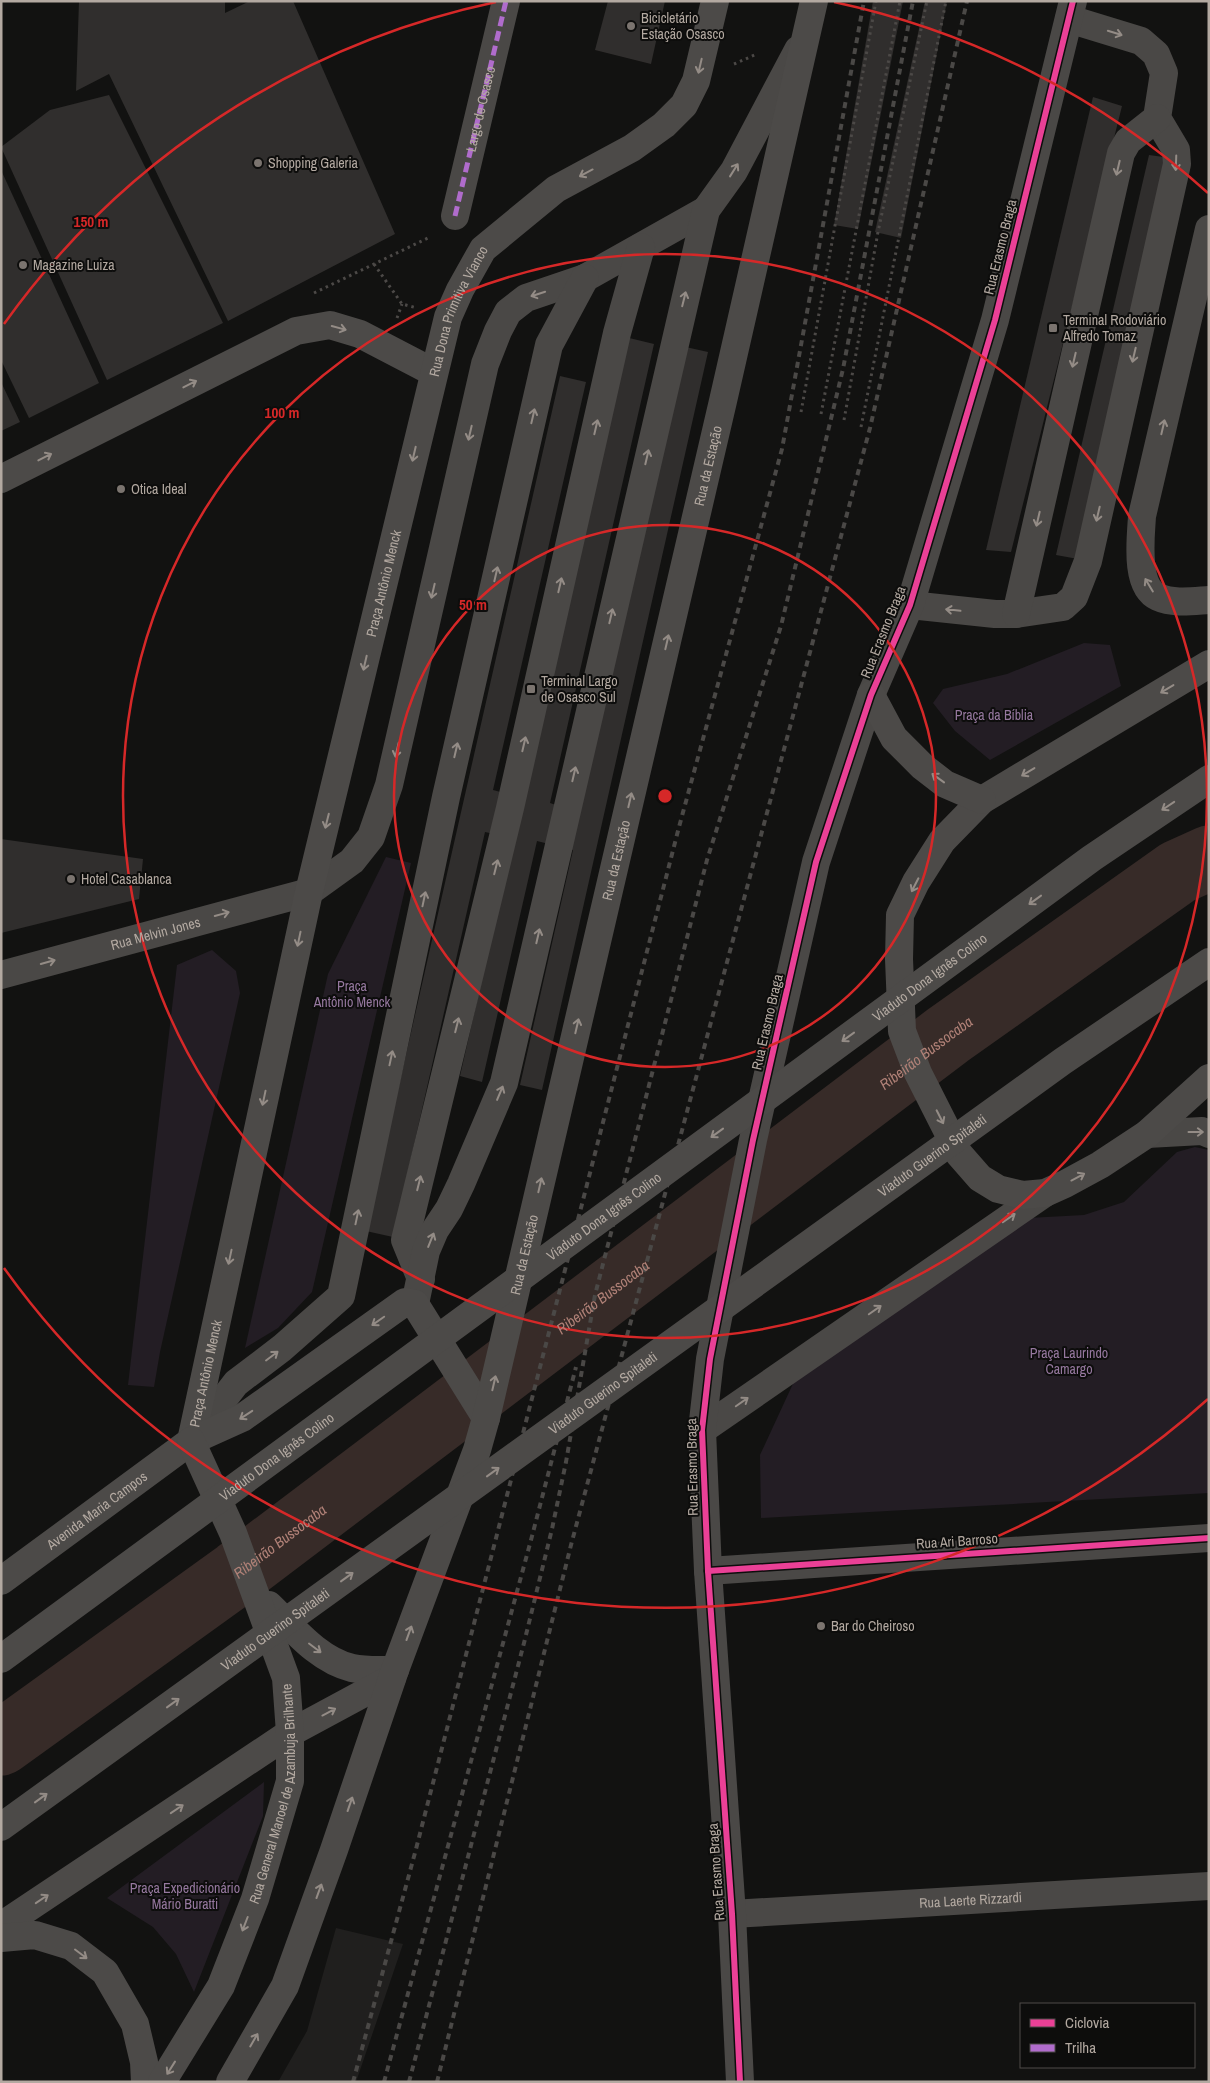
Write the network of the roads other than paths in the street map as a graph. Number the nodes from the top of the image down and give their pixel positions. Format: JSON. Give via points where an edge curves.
{"nodes":[{"id":1,"x":506,"y":1,"type":"edge"},
{"id":2,"x":715,"y":1,"type":"edge"},
{"id":3,"x":814,"y":1,"type":"edge"},
{"id":4,"x":1071,"y":10,"type":"edge"},
{"id":5,"x":807,"y":32,"type":"junction"},
{"id":6,"x":1157,"y":118,"type":"junction"},
{"id":7,"x":706,"y":210,"type":"junction"},
{"id":8,"x":455,"y":216,"type":"dead end"},
{"id":9,"x":1209,"y":229,"type":"edge"},
{"id":10,"x":641,"y":247,"type":"junction"},
{"id":11,"x":585,"y":278,"type":"junction"},
{"id":12,"x":433,"y":372,"type":"junction"},
{"id":13,"x":1,"y":479,"type":"edge"},
{"id":14,"x":1209,"y":600,"type":"edge"},
{"id":15,"x":910,"y":605,"type":"junction"},
{"id":16,"x":1016,"y":614,"type":"junction"},
{"id":17,"x":1209,"y":664,"type":"edge"},
{"id":18,"x":871,"y":695,"type":"junction"},
{"id":19,"x":1209,"y":779,"type":"edge"},
{"id":20,"x":982,"y":800,"type":"junction"},
{"id":21,"x":309,"y":892,"type":"junction"},
{"id":22,"x":1209,"y":962,"type":"edge"},
{"id":23,"x":1,"y":975,"type":"edge"},
{"id":24,"x":1209,"y":1078,"type":"edge"},
{"id":25,"x":1147,"y":1134,"type":"junction"},
{"id":26,"x":1209,"y":1134,"type":"edge"},
{"id":27,"x":1045,"y":1193,"type":"junction"},
{"id":28,"x":418,"y":1292,"type":"junction"},
{"id":29,"x":484,"y":1414,"type":"junction"},
{"id":30,"x":702,"y":1430,"type":"junction"},
{"id":31,"x":191,"y":1441,"type":"junction"},
{"id":32,"x":1209,"y":1538,"type":"edge"},
{"id":33,"x":708,"y":1571,"type":"junction"},
{"id":34,"x":1,"y":1581,"type":"edge"},
{"id":35,"x":254,"y":1588,"type":"junction"},
{"id":36,"x":1,"y":1659,"type":"edge"},
{"id":37,"x":393,"y":1674,"type":"junction"},
{"id":38,"x":290,"y":1733,"type":"junction"},
{"id":39,"x":1,"y":1827,"type":"edge"},
{"id":40,"x":1209,"y":1886,"type":"edge"},
{"id":41,"x":732,"y":1914,"type":"junction"},
{"id":42,"x":1,"y":1926,"type":"edge"},
{"id":43,"x":1,"y":1938,"type":"edge"},
{"id":44,"x":145,"y":2082,"type":"edge"},
{"id":45,"x":162,"y":2082,"type":"edge"},
{"id":46,"x":230,"y":2082,"type":"edge"},
{"id":47,"x":740,"y":2082,"type":"edge"}],
"edges":[{"from":1,"to":8,"type":"street","name":"Largo de Osasco"},
{"from":2,"to":12,"type":"main road","name":"Rua Dona Primitiva Vianco","one_way":true,"via":[[696,81],[684,105],[664,125],[632,148],[556,189],[483,249],[448,317]]},
{"from":3,"to":5,"type":"main road"},
{"from":4,"to":6,"type":"street","one_way":true,"via":[[1141,41],[1156,54],[1164,73]]},
{"from":4,"to":15,"type":"street","name":"Rua Erasmo Braga","via":[[995,320]]},
{"from":7,"to":5,"type":"street","one_way":true,"via":[[734,171]]},
{"from":29,"to":5,"type":"main road","name":"Rua da Estação","one_way":true,"via":[[502,1352]]},
{"from":6,"to":16,"type":"street","one_way":true,"via":[[1128,141],[1121,154]]},
{"from":6,"to":16,"type":"street","one_way":true,"via":[[1176,150],[1177,164],[1088,561],[1077,593],[1067,605]]},
{"from":7,"to":10,"type":"street"},
{"from":28,"to":7,"type":"street","one_way":true,"via":[[426,1251],[461,1184],[504,1083]]},
{"from":14,"to":9,"type":"street","one_way":true,"via":[[1175,601],[1157,596],[1141,569],[1142,516]]},
{"from":10,"to":11,"type":"street"},
{"from":28,"to":10,"type":"street","one_way":true,"via":[[405,1240],[512,799],[617,333]]},
{"from":11,"to":21,"type":"street","one_way":true,"via":[[526,298],[508,312],[498,331],[485,364],[389,785],[371,836],[352,861]]},
{"from":31,"to":11,"type":"street","one_way":true,"via":[[236,1383],[341,1296],[446,797],[549,345]]},
{"from":13,"to":12,"type":"main road","name":"Rua Dona Primitiva Vianco","one_way":true,"via":[[296,331],[330,325],[360,334]]},
{"from":12,"to":21,"type":"main road","name":"Praça Antônio Menck","one_way":true},
{"from":16,"to":15,"type":"street","one_way":true},
{"from":15,"to":18,"type":"street","name":"Rua Erasmo Braga"},
{"from":17,"to":20,"type":"main road","one_way":true},
{"from":20,"to":18,"type":"main road","one_way":true,"via":[[945,784],[923,767],[894,738]]},
{"from":18,"to":30,"type":"street","name":"Rua Erasmo Braga","via":[[816,862],[748,1162],[710,1359]]},
{"from":19,"to":36,"type":"main road","name":"Viaduto Dona Ignês Colino","one_way":true,"bridge":true,"via":[[1092,858]]},
{"from":20,"to":27,"type":"main road","one_way":true,"via":[[942,841],[900,915],[902,1031],[918,1073],[959,1154],[980,1178],[998,1189],[1023,1194]]},
{"from":23,"to":21,"type":"street","name":"Rua Melvin Jones","one_way":true},
{"from":21,"to":31,"type":"main road","name":"Praça Antônio Menck","one_way":true},
{"from":39,"to":22,"type":"main road","name":"Viaduto Guerino Spitaleti","one_way":true,"bridge":true,"via":[[1064,1061]]},
{"from":24,"to":25,"type":"main road"},
{"from":25,"to":26,"type":"street","one_way":true},
{"from":27,"to":25,"type":"main road","one_way":true,"via":[[1100,1165]]},
{"from":30,"to":27,"type":"street","one_way":true},
{"from":28,"to":29,"type":"main road","via":[[464,1384]]},
{"from":28,"to":31,"type":"main road","name":"Avenida Maria Campos","one_way":true,"via":[[242,1418]]},
{"from":37,"to":29,"type":"main road","name":"Rua da Estação","one_way":true,"via":[[477,1450]]},
{"from":30,"to":33,"type":"street","name":"Rua Erasmo Braga"},
{"from":31,"to":34,"type":"main road","name":"Avenida Maria Campos"},
{"from":31,"to":35,"type":"main road","name":"Rua General Manoel de Azambuja Brilhante"},
{"from":32,"to":33,"type":"street","name":"Rua Ari Barroso"},
{"from":33,"to":41,"type":"street","name":"Rua Erasmo Braga"},
{"from":35,"to":37,"type":"main road","one_way":true,"via":[[306,1641],[327,1657],[352,1668]]},
{"from":35,"to":38,"type":"main road","name":"Rua General Manoel de Azambuja Brilhante","via":[[286,1678]]},
{"from":38,"to":37,"type":"main road","one_way":true},
{"from":46,"to":37,"type":"main road","name":"Rua da Estação","one_way":true,"via":[[285,1986]]},
{"from":42,"to":38,"type":"main road","one_way":true},
{"from":38,"to":45,"type":"main road","name":"Rua General Manoel de Azambuja Brilhante","one_way":true,"via":[[290,1781],[255,1899],[221,1986]]},
{"from":40,"to":41,"type":"street","name":"Rua Laerte Rizzardi"},
{"from":41,"to":47,"type":"street","name":"Rua Erasmo Braga"},
{"from":43,"to":44,"type":"main road","one_way":true,"via":[[35,1935],[71,1946],[105,1972],[135,2024]]}]}
